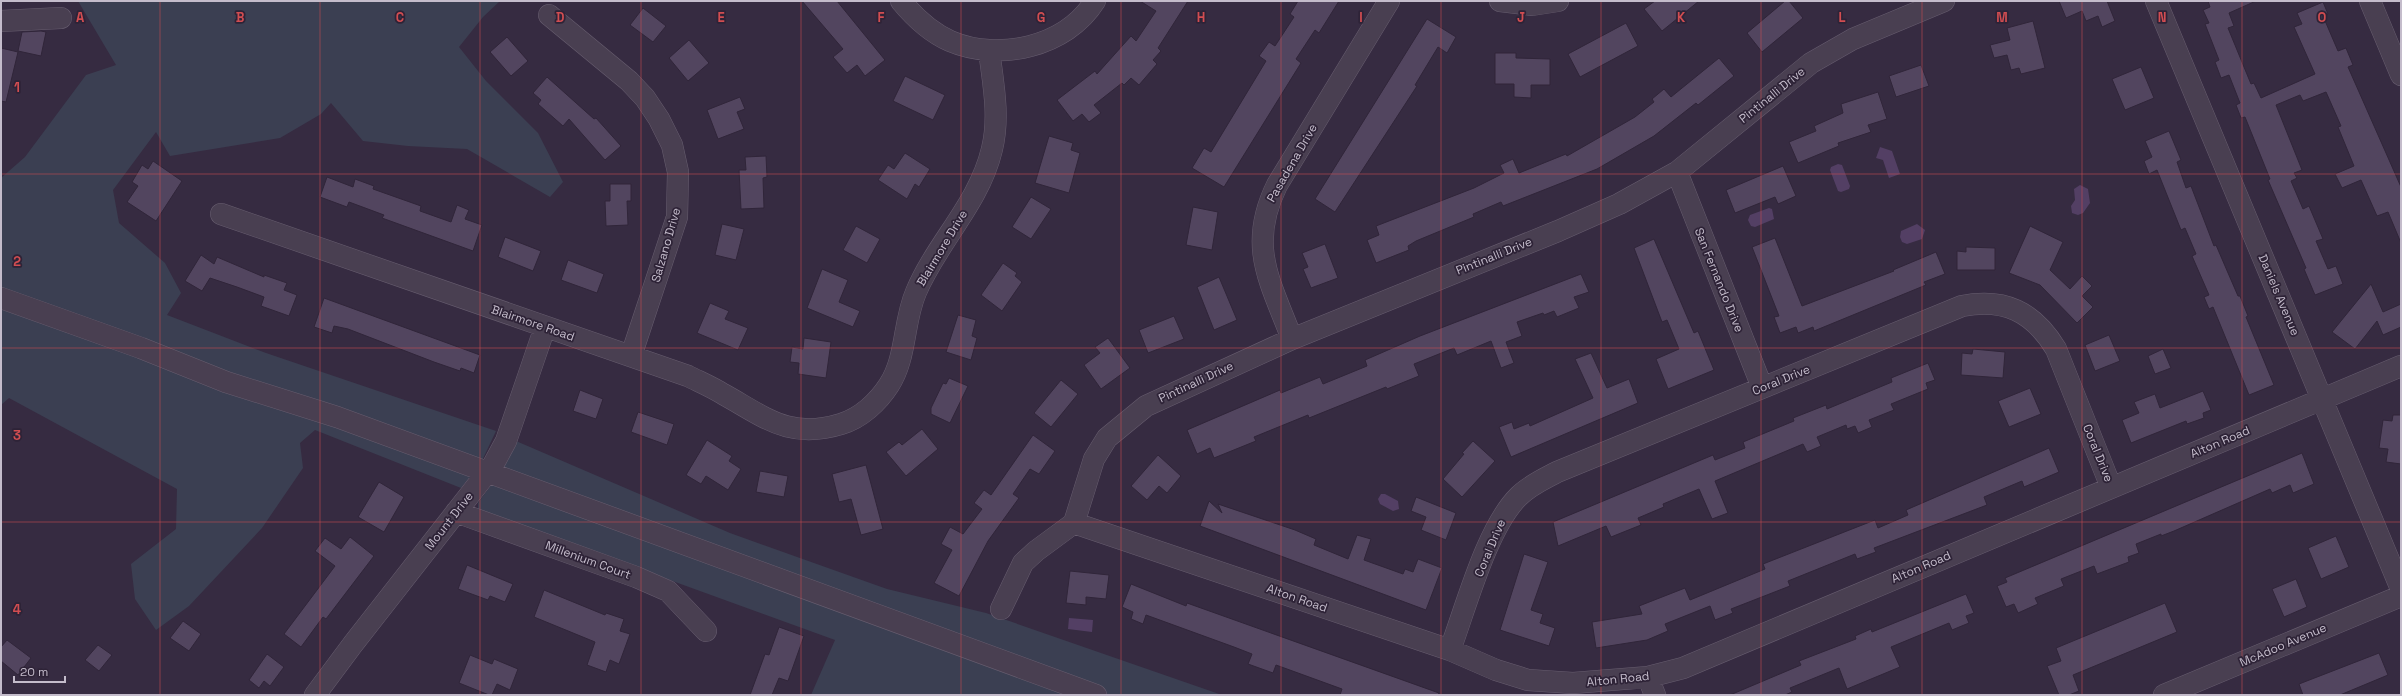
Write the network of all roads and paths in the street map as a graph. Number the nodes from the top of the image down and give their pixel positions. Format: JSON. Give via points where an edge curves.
{"nodes":[{"id":1,"x":901,"y":1,"type":"edge"},
{"id":2,"x":1095,"y":1,"type":"edge"},
{"id":3,"x":1389,"y":1,"type":"edge"},
{"id":4,"x":1500,"y":1,"type":"edge"},
{"id":5,"x":1558,"y":1,"type":"edge"},
{"id":6,"x":1944,"y":1,"type":"edge"},
{"id":7,"x":2156,"y":1,"type":"edge"},
{"id":8,"x":2370,"y":1,"type":"edge"},
{"id":9,"x":549,"y":15,"type":"dead end"},
{"id":10,"x":61,"y":18,"type":"dead end"},
{"id":11,"x":1,"y":21,"type":"edge"},
{"id":12,"x":989,"y":50,"type":"junction"},
{"id":13,"x":2401,"y":75,"type":"edge"},
{"id":14,"x":1677,"y":172,"type":"junction"},
{"id":15,"x":221,"y":214,"type":"dead end"},
{"id":16,"x":1,"y":298,"type":"edge"},
{"id":17,"x":545,"y":327,"type":"junction"},
{"id":18,"x":1292,"y":339,"type":"junction"},
{"id":19,"x":631,"y":356,"type":"junction"},
{"id":20,"x":2401,"y":366,"type":"edge"},
{"id":21,"x":1762,"y":387,"type":"junction"},
{"id":22,"x":2323,"y":400,"type":"junction"},
{"id":23,"x":842,"y":424,"type":"joint"},
{"id":24,"x":487,"y":473,"type":"junction"},
{"id":25,"x":2111,"y":487,"type":"junction"},
{"id":26,"x":456,"y":512,"type":"junction"},
{"id":27,"x":1074,"y":523,"type":"junction"},
{"id":28,"x":2401,"y":589,"type":"edge"},
{"id":29,"x":2401,"y":596,"type":"edge"},
{"id":30,"x":1001,"y":609,"type":"dead end"},
{"id":31,"x":706,"y":631,"type":"dead end"},
{"id":32,"x":1450,"y":650,"type":"junction"},
{"id":33,"x":1652,"y":686,"type":"edge"},
{"id":34,"x":315,"y":695,"type":"edge"},
{"id":35,"x":1096,"y":695,"type":"edge"},
{"id":36,"x":2164,"y":695,"type":"edge"}],
"edges":[{"from":1,"to":12,"type":"street","via":[[912,15],[936,34],[972,48]]},
{"from":2,"to":12,"type":"street","via":[[1079,20],[1040,43],[1016,50]]},
{"from":3,"to":18,"type":"street","name":"Pasadena Drive","via":[[1267,204],[1262,223],[1261,245],[1265,266]]},
{"from":4,"to":5,"type":"street","via":[[1532,5]]},
{"from":6,"to":14,"type":"street","name":"Pintinalli Drive","via":[[1853,39],[1811,63]]},
{"from":7,"to":22,"type":"street","name":"Daniels Avenue"},
{"from":8,"to":13,"type":"street"},
{"from":9,"to":19,"type":"street","name":"Salzano Drive","via":[[629,81],[645,98],[672,145],[678,172],[677,217]]},
{"from":10,"to":11,"type":"street"},
{"from":12,"to":23,"type":"street","name":"Blairmore Drive","via":[[996,120],[985,172],[975,195],[926,270],[915,293],[906,321],[898,367],[890,384],[878,400],[862,414]]},
{"from":14,"to":18,"type":"street","name":"Pintinalli Drive","via":[[1619,204],[1558,231]]},
{"from":14,"to":21,"type":"street","name":"San Fernando Drive"},
{"from":15,"to":17,"type":"street","name":"Blairmore Road"},
{"from":16,"to":24,"type":"street","via":[[141,348],[226,382],[337,417]]},
{"from":17,"to":19,"type":"street","name":"Blairmore Road"},
{"from":17,"to":24,"type":"street","name":"Mount Drive","via":[[506,441]]},
{"from":18,"to":27,"type":"street","name":"Pintinalli Drive","via":[[1146,406],[1106,438],[1094,459]]},
{"from":19,"to":23,"type":"street","name":"Blairmore Road","via":[[688,376],[765,419],[784,426],[803,429]]},
{"from":20,"to":22,"type":"street","name":"Alton Road"},
{"from":21,"to":25,"type":"street","name":"Coral Drive","via":[[1962,306],[1979,303],[1999,304],[2019,311],[2035,321],[2047,334],[2056,349]]},
{"from":21,"to":32,"type":"street","name":"Coral Drive","via":[[1557,472],[1536,482],[1519,496],[1495,530]]},
{"from":22,"to":25,"type":"street","name":"Alton Road"},
{"from":22,"to":28,"type":"street","name":"Daniels Avenue"},
{"from":24,"to":26,"type":"street","name":"Mount Drive"},
{"from":24,"to":35,"type":"street"},
{"from":25,"to":33,"type":"street","name":"Alton Road","via":[[1683,668]]},
{"from":26,"to":31,"type":"street","name":"Millenium Court","via":[[636,576],[668,591]]},
{"from":26,"to":34,"type":"street","name":"Mount Drive"},
{"from":27,"to":30,"type":"street","via":[[1023,563]]},
{"from":27,"to":32,"type":"street","name":"Alton Road"},
{"from":29,"to":36,"type":"street","name":"McAdoo Avenue"},
{"from":32,"to":33,"type":"street","name":"Alton Road","via":[[1496,670],[1528,680]]}]}
